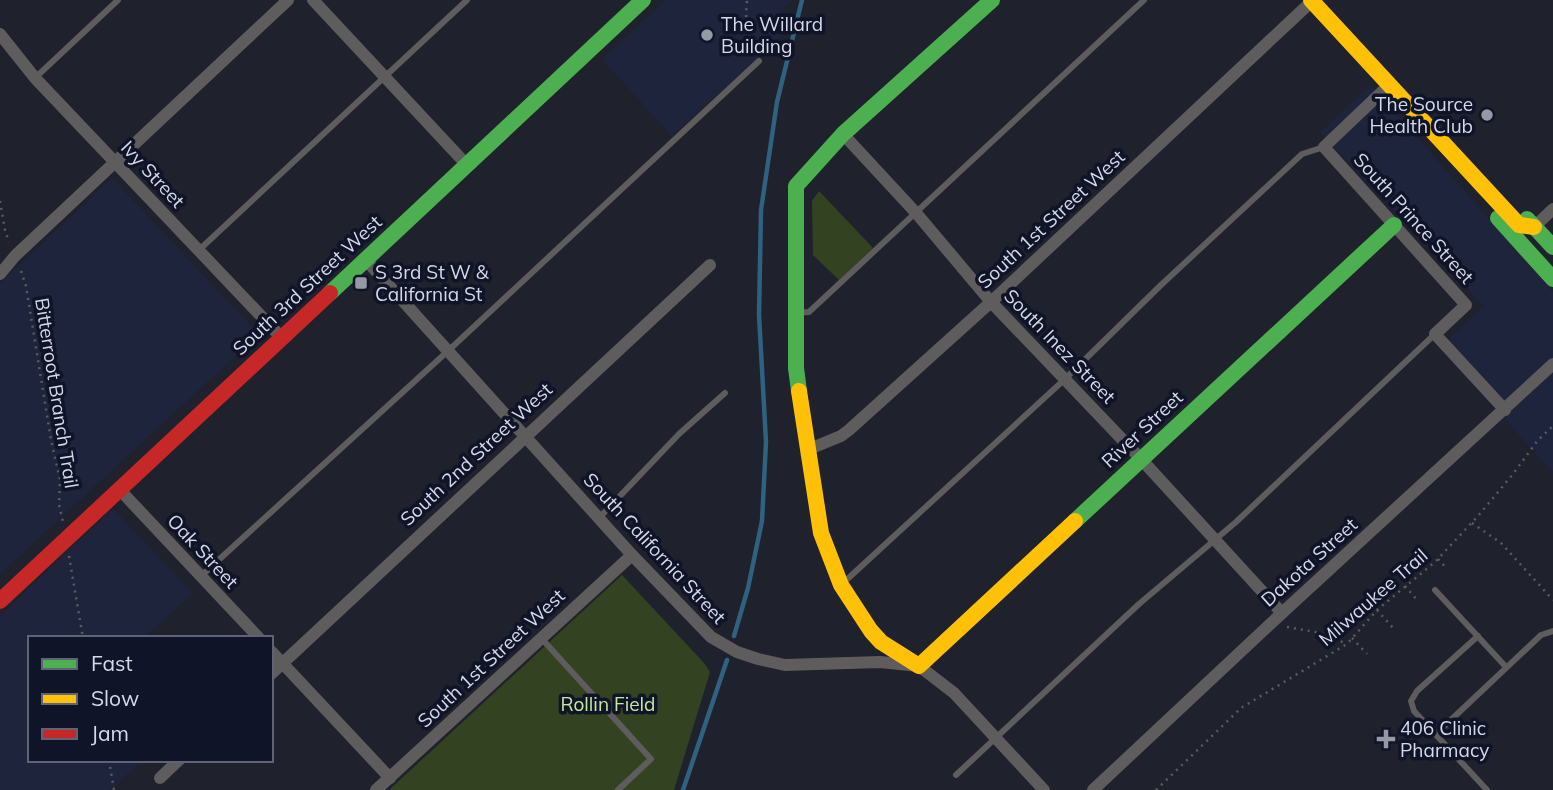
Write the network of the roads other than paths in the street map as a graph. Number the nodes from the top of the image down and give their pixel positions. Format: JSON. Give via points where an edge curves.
{"nodes":[{"id":1,"x":118,"y":0,"type":"edge"},
{"id":2,"x":288,"y":0,"type":"edge"},
{"id":3,"x":313,"y":0,"type":"edge"},
{"id":4,"x":467,"y":0,"type":"edge"},
{"id":5,"x":643,"y":0,"type":"edge"},
{"id":6,"x":992,"y":0,"type":"edge"},
{"id":7,"x":1144,"y":0,"type":"edge"},
{"id":8,"x":1312,"y":1,"type":"edge"},
{"id":9,"x":0,"y":34,"type":"edge"},
{"id":10,"x":759,"y":61,"type":"road end"},
{"id":11,"x":385,"y":77,"type":"junction"},
{"id":12,"x":35,"y":78,"type":"junction"},
{"id":13,"x":1389,"y":85,"type":"junction"},
{"id":14,"x":843,"y":134,"type":"junction"},
{"id":15,"x":1324,"y":147,"type":"junction"},
{"id":16,"x":116,"y":163,"type":"junction"},
{"id":17,"x":466,"y":164,"type":"junction"},
{"id":18,"x":1478,"y":181,"type":"junction"},
{"id":19,"x":1553,"y":209,"type":"edge"},
{"id":20,"x":917,"y":214,"type":"junction"},
{"id":21,"x":1394,"y":225,"type":"junction"},
{"id":22,"x":1534,"y":227,"type":"junction"},
{"id":23,"x":1553,"y":247,"type":"edge"},
{"id":24,"x":199,"y":250,"type":"junction"},
{"id":25,"x":365,"y":259,"type":"junction"},
{"id":26,"x":710,"y":265,"type":"dead end"},
{"id":27,"x":0,"y":274,"type":"edge"},
{"id":28,"x":1553,"y":279,"type":"edge"},
{"id":29,"x":991,"y":302,"type":"junction"},
{"id":30,"x":795,"y":313,"type":"junction"},
{"id":31,"x":1435,"y":334,"type":"junction"},
{"id":32,"x":281,"y":337,"type":"junction"},
{"id":33,"x":449,"y":350,"type":"junction"},
{"id":34,"x":1553,"y":365,"type":"edge"},
{"id":35,"x":1065,"y":379,"type":"junction"},
{"id":36,"x":726,"y":393,"type":"dead end"},
{"id":37,"x":1505,"y":410,"type":"junction"},
{"id":38,"x":526,"y":437,"type":"junction"},
{"id":39,"x":807,"y":450,"type":"junction"},
{"id":40,"x":1141,"y":458,"type":"junction"},
{"id":41,"x":120,"y":490,"type":"junction"},
{"id":42,"x":599,"y":518,"type":"junction"},
{"id":43,"x":1214,"y":539,"type":"junction"},
{"id":44,"x":632,"y":555,"type":"junction"},
{"id":45,"x":201,"y":576,"type":"junction"},
{"id":46,"x":841,"y":585,"type":"junction"},
{"id":47,"x":1435,"y":590,"type":"dead end"},
{"id":48,"x":0,"y":601,"type":"edge"},
{"id":49,"x":1283,"y":619,"type":"junction"},
{"id":50,"x":1553,"y":631,"type":"edge"},
{"id":51,"x":257,"y":636,"type":"edge"},
{"id":52,"x":1478,"y":636,"type":"junction"},
{"id":53,"x":541,"y":638,"type":"junction"},
{"id":54,"x":273,"y":653,"type":"edge"},
{"id":55,"x":284,"y":663,"type":"junction"},
{"id":56,"x":919,"y":666,"type":"junction"},
{"id":57,"x":1506,"y":667,"type":"junction"},
{"id":58,"x":273,"y":672,"type":"edge"},
{"id":59,"x":1436,"y":734,"type":"junction"},
{"id":60,"x":996,"y":738,"type":"junction"},
{"id":61,"x":177,"y":762,"type":"edge"},
{"id":62,"x":957,"y":775,"type":"dead end"},
{"id":63,"x":160,"y":778,"type":"dead end"},
{"id":64,"x":390,"y":778,"type":"junction"},
{"id":65,"x":376,"y":790,"type":"edge"},
{"id":66,"x":618,"y":790,"type":"edge"},
{"id":67,"x":1044,"y":790,"type":"edge"},
{"id":68,"x":1093,"y":790,"type":"edge"},
{"id":69,"x":1487,"y":790,"type":"edge"}],
"edges":[{"from":1,"to":12,"type":"lane"},
{"from":2,"to":16,"type":"street"},
{"from":3,"to":11,"type":"street"},
{"from":4,"to":11,"type":"lane"},
{"from":5,"to":17,"type":"street","name":"South 3rd Street West"},
{"from":6,"to":14,"type":"street"},
{"from":7,"to":20,"type":"lane"},
{"from":8,"to":13,"type":"street"},
{"from":8,"to":29,"type":"street","name":"South 1st Street West"},
{"from":9,"to":12,"type":"street","name":"Ivy Street"},
{"from":10,"to":33,"type":"lane"},
{"from":11,"to":17,"type":"street"},
{"from":11,"to":24,"type":"lane"},
{"from":12,"to":16,"type":"street","name":"Ivy Street"},
{"from":13,"to":15,"type":"street"},
{"from":13,"to":18,"type":"street"},
{"from":14,"to":20,"type":"street","name":"South Inez Street"},
{"from":14,"to":30,"type":"street","via":[[796,186]]},
{"from":15,"to":21,"type":"street","name":"South Prince Street"},
{"from":15,"to":35,"type":"lane","via":[[1302,154]]},
{"from":16,"to":24,"type":"street","name":"Ivy Street"},
{"from":16,"to":27,"type":"street"},
{"from":17,"to":25,"type":"street","name":"South 3rd Street West"},
{"from":18,"to":22,"type":"street","via":[[1496,189]]},
{"from":18,"to":28,"type":"street","via":[[1496,216]]},
{"from":19,"to":22,"type":"street"},
{"from":20,"to":29,"type":"street","name":"South Inez Street"},
{"from":20,"to":30,"type":"lane","via":[[809,312]]},
{"from":21,"to":31,"type":"street","name":"South Prince Street","via":[[1466,305]]},
{"from":21,"to":40,"type":"street","name":"River Street"},
{"from":22,"to":23,"type":"street"},
{"from":24,"to":32,"type":"street","name":"Ivy Street"},
{"from":25,"to":32,"type":"street","name":"South 3rd Street West"},
{"from":25,"to":33,"type":"street","name":"South California Street"},
{"from":26,"to":38,"type":"street","name":"South 2nd Street West"},
{"from":29,"to":35,"type":"street","name":"South Inez Street"},
{"from":29,"to":39,"type":"street","name":"South 1st Street West","via":[[849,430]]},
{"from":30,"to":39,"type":"street","via":[[796,368]]},
{"from":31,"to":37,"type":"street"},
{"from":31,"to":43,"type":"lane"},
{"from":32,"to":41,"type":"street","name":"South 3rd Street West"},
{"from":33,"to":38,"type":"street","name":"South California Street"},
{"from":33,"to":45,"type":"lane"},
{"from":34,"to":37,"type":"street","name":"Dakota Street"},
{"from":35,"to":40,"type":"street","name":"South Inez Street"},
{"from":35,"to":46,"type":"lane"},
{"from":36,"to":42,"type":"lane","via":[[679,434]]},
{"from":37,"to":49,"type":"street","name":"Dakota Street"},
{"from":38,"to":42,"type":"street","name":"South California Street"},
{"from":38,"to":55,"type":"street","name":"South 2nd Street West"},
{"from":39,"to":46,"type":"street","via":[[821,533]]},
{"from":40,"to":43,"type":"street","name":"South Inez Street"},
{"from":40,"to":56,"type":"street","name":"River Street"},
{"from":41,"to":45,"type":"street","name":"Oak Street"},
{"from":41,"to":48,"type":"street","name":"South 3rd Street West"},
{"from":42,"to":44,"type":"street","name":"South California Street"},
{"from":43,"to":49,"type":"street","name":"South Inez Street"},
{"from":43,"to":60,"type":"lane"},
{"from":44,"to":53,"type":"street","name":"South 1st Street West"},
{"from":44,"to":56,"type":"street","name":"South California Street","via":[[711,637],[737,652],[785,665],[880,662]]},
{"from":45,"to":51,"type":"street","name":"Oak Street"},
{"from":46,"to":56,"type":"street","via":[[881,642]]},
{"from":47,"to":52,"type":"lane"},
{"from":49,"to":68,"type":"street","name":"Dakota Street"},
{"from":50,"to":57,"type":"lane","via":[[1541,635]]},
{"from":52,"to":57,"type":"lane"},
{"from":52,"to":59,"type":"lane","via":[[1413,696],[1411,707]]},
{"from":53,"to":64,"type":"street","name":"South 1st Street West"},
{"from":53,"to":66,"type":"lane","via":[[651,759]]},
{"from":54,"to":55,"type":"street"},
{"from":55,"to":58,"type":"street","name":"South 2nd Street West"},
{"from":55,"to":64,"type":"street"},
{"from":56,"to":60,"type":"street"},
{"from":57,"to":59,"type":"lane"},
{"from":59,"to":69,"type":"lane"},
{"from":60,"to":62,"type":"lane"},
{"from":60,"to":67,"type":"street"},
{"from":61,"to":63,"type":"street"},
{"from":64,"to":65,"type":"street","name":"South 1st Street West"}]}
